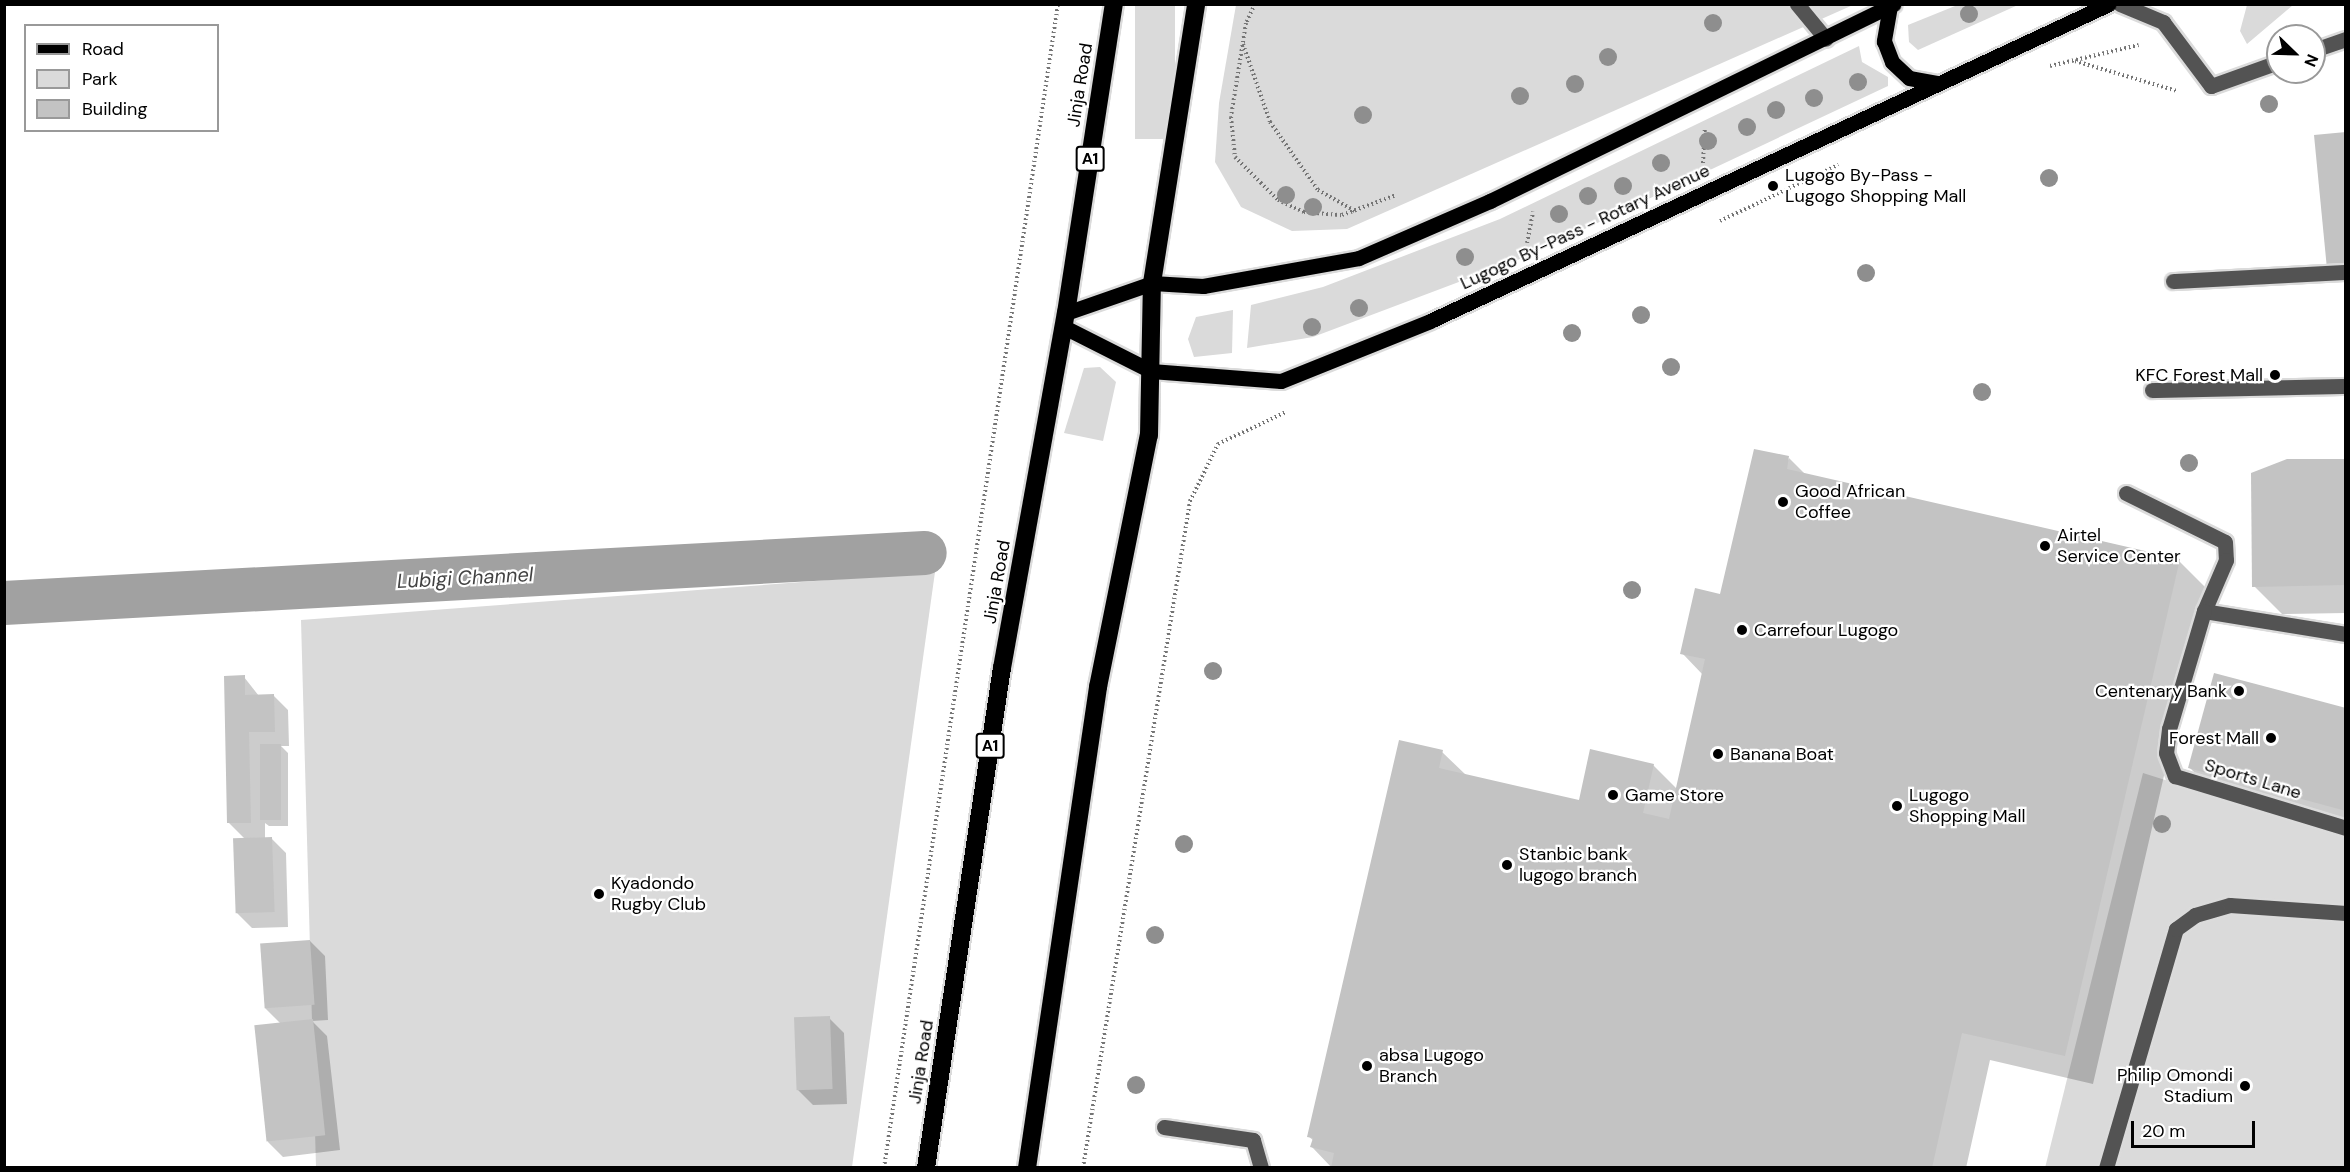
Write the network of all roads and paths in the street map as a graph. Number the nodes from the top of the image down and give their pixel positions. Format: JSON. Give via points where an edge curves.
{"nodes":[{"id":1,"x":1058,"y":4,"type":"edge"},
{"id":2,"x":1114,"y":4,"type":"edge"},
{"id":3,"x":1196,"y":4,"type":"edge"},
{"id":4,"x":1256,"y":4,"type":"edge"},
{"id":5,"x":1797,"y":4,"type":"edge"},
{"id":6,"x":2109,"y":4,"type":"edge"},
{"id":7,"x":2120,"y":4,"type":"edge"},
{"id":8,"x":1892,"y":5,"type":"edge"},
{"id":9,"x":1826,"y":39,"type":"junction"},
{"id":10,"x":2346,"y":39,"type":"edge"},
{"id":11,"x":1243,"y":44,"type":"junction"},
{"id":12,"x":2326,"y":46,"type":"edge"},
{"id":13,"x":2074,"y":60,"type":"dead end"},
{"id":14,"x":2266,"y":66,"type":"edge"},
{"id":15,"x":1937,"y":83,"type":"junction"},
{"id":16,"x":2184,"y":93,"type":"dead end"},
{"id":17,"x":1705,"y":121,"type":"dead end"},
{"id":18,"x":1702,"y":173,"type":"dead end"},
{"id":19,"x":1396,"y":195,"type":"dead end"},
{"id":20,"x":1535,"y":203,"type":"dead end"},
{"id":21,"x":1356,"y":211,"type":"junction"},
{"id":22,"x":1527,"y":246,"type":"dead end"},
{"id":23,"x":2346,"y":272,"type":"edge"},
{"id":24,"x":2173,"y":281,"type":"dead end"},
{"id":25,"x":1152,"y":283,"type":"junction"},
{"id":26,"x":1065,"y":320,"type":"junction"},
{"id":27,"x":1152,"y":371,"type":"junction"},
{"id":28,"x":2346,"y":386,"type":"edge"},
{"id":29,"x":2152,"y":390,"type":"dead end"},
{"id":30,"x":1218,"y":444,"type":"dead end"},
{"id":31,"x":2126,"y":493,"type":"dead end"},
{"id":32,"x":2204,"y":611,"type":"junction"},
{"id":33,"x":2346,"y":634,"type":"edge"},
{"id":34,"x":2346,"y":828,"type":"edge"},
{"id":35,"x":2346,"y":913,"type":"edge"},
{"id":36,"x":1164,"y":1127,"type":"dead end"},
{"id":37,"x":884,"y":1167,"type":"edge"},
{"id":38,"x":926,"y":1167,"type":"edge"},
{"id":39,"x":1027,"y":1167,"type":"edge"},
{"id":40,"x":1083,"y":1167,"type":"edge"},
{"id":41,"x":1262,"y":1167,"type":"edge"},
{"id":42,"x":2106,"y":1167,"type":"edge"}],
"edges":[{"from":1,"to":37,"type":"path"},
{"from":2,"to":26,"type":"highway","name":"Jinja Road","number":"A1"},
{"from":3,"to":25,"type":"highway"},
{"from":4,"to":11,"type":"path","via":[[1246,23]]},
{"from":5,"to":9,"type":"lane"},
{"from":6,"to":15,"type":"main road","name":"Lugogo By-Pass - Rotary Avenue"},
{"from":7,"to":14,"type":"lane","via":[[2163,22],[2211,86]]},
{"from":8,"to":9,"type":"main road"},
{"from":8,"to":15,"type":"main road","via":[[1884,42],[1892,62],[1909,78]]},
{"from":9,"to":25,"type":"main road","via":[[1490,201],[1359,258],[1203,286]]},
{"from":10,"to":12,"type":"lane"},
{"from":11,"to":21,"type":"path","via":[[1270,122],[1318,190]]},
{"from":11,"to":21,"type":"path","via":[[1231,117],[1235,157],[1272,195],[1304,212],[1342,215]]},
{"from":13,"to":16,"type":"path"},
{"from":15,"to":27,"type":"main road","name":"Lugogo By-Pass - Rotary Avenue","via":[[1430,321],[1281,381]]},
{"from":17,"to":18,"type":"path"},
{"from":19,"to":21,"type":"path"},
{"from":20,"to":22,"type":"path"},
{"from":23,"to":24,"type":"lane"},
{"from":25,"to":26,"type":"main road"},
{"from":25,"to":27,"type":"highway"},
{"from":26,"to":27,"type":"main road","name":"Lugogo By-Pass - Rotary Avenue"},
{"from":26,"to":38,"type":"highway","name":"Jinja Road","number":"A1","via":[[1002,668]]},
{"from":27,"to":39,"type":"highway","via":[[1149,435],[1098,687]]},
{"from":28,"to":29,"type":"lane"},
{"from":30,"to":40,"type":"path","via":[[1190,501]]},
{"from":31,"to":32,"type":"lane","via":[[2225,542],[2226,560]]},
{"from":32,"to":33,"type":"lane"},
{"from":32,"to":34,"type":"lane","name":"Sports Lane","via":[[2169,729],[2166,753],[2175,776]]},
{"from":35,"to":42,"type":"lane","via":[[2230,905],[2195,915],[2176,929]]},
{"from":36,"to":41,"type":"lane","via":[[1253,1140]]}]}
